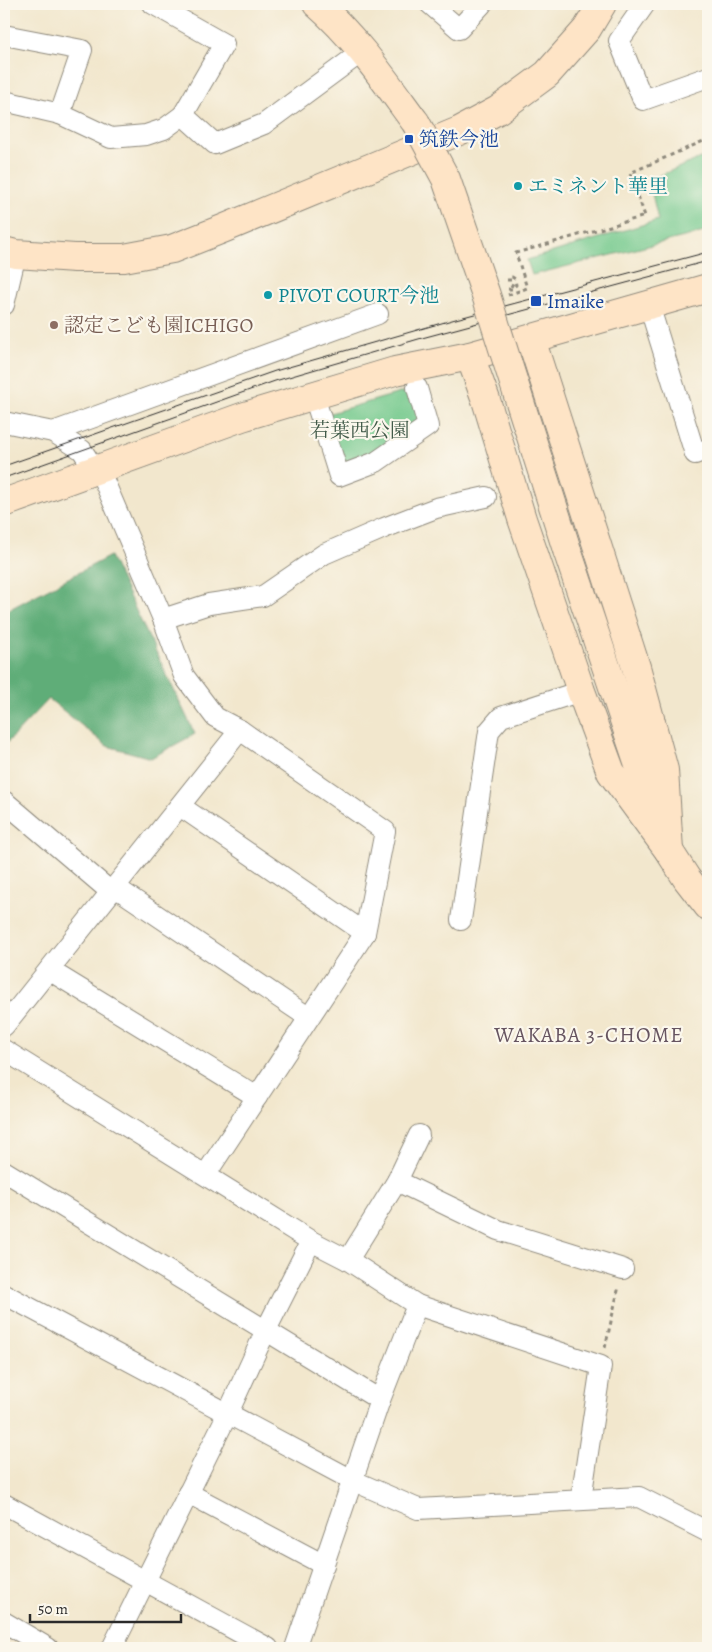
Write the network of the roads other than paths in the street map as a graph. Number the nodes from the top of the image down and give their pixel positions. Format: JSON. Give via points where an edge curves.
{"nodes":[{"id":1,"x":153,"y":4,"type":"edge"},
{"id":2,"x":430,"y":4,"type":"edge"},
{"id":3,"x":482,"y":4,"type":"edge"},
{"id":4,"x":602,"y":4,"type":"edge"},
{"id":5,"x":645,"y":4,"type":"edge"},
{"id":6,"x":328,"y":7,"type":"edge"},
{"id":7,"x":4,"y":35,"type":"edge"},
{"id":8,"x":363,"y":51,"type":"junction"},
{"id":9,"x":708,"y":77,"type":"edge"},
{"id":10,"x":4,"y":101,"type":"edge"},
{"id":11,"x":60,"y":114,"type":"junction"},
{"id":12,"x":183,"y":116,"type":"junction"},
{"id":13,"x":10,"y":253,"type":"edge"},
{"id":14,"x":708,"y":288,"type":"edge"},
{"id":15,"x":649,"y":305,"type":"junction"},
{"id":16,"x":4,"y":306,"type":"edge"},
{"id":17,"x":378,"y":314,"type":"dead end"},
{"id":18,"x":531,"y":338,"type":"junction"},
{"id":19,"x":470,"y":356,"type":"junction"},
{"id":20,"x":417,"y":388,"type":"dead end"},
{"id":21,"x":314,"y":396,"type":"junction"},
{"id":22,"x":4,"y":422,"type":"edge"},
{"id":23,"x":53,"y":432,"type":"junction"},
{"id":24,"x":708,"y":450,"type":"edge"},
{"id":25,"x":99,"y":469,"type":"junction"},
{"id":26,"x":486,"y":497,"type":"dead end"},
{"id":27,"x":4,"y":503,"type":"edge"},
{"id":28,"x":163,"y":618,"type":"junction"},
{"id":29,"x":581,"y":691,"type":"junction"},
{"id":30,"x":240,"y":730,"type":"junction"},
{"id":31,"x":4,"y":801,"type":"edge"},
{"id":32,"x":180,"y":806,"type":"junction"},
{"id":33,"x":669,"y":851,"type":"junction"},
{"id":34,"x":113,"y":889,"type":"junction"},
{"id":35,"x":708,"y":906,"type":"edge"},
{"id":36,"x":461,"y":920,"type":"dead end"},
{"id":37,"x":365,"y":933,"type":"junction"},
{"id":38,"x":49,"y":970,"type":"junction"},
{"id":39,"x":308,"y":1017,"type":"junction"},
{"id":40,"x":4,"y":1026,"type":"edge"},
{"id":41,"x":4,"y":1050,"type":"edge"},
{"id":42,"x":257,"y":1097,"type":"junction"},
{"id":43,"x":420,"y":1135,"type":"dead end"},
{"id":44,"x":4,"y":1171,"type":"edge"},
{"id":45,"x":206,"y":1174,"type":"junction"},
{"id":46,"x":396,"y":1181,"type":"junction"},
{"id":47,"x":311,"y":1241,"type":"junction"},
{"id":48,"x":348,"y":1260,"type":"junction"},
{"id":49,"x":623,"y":1269,"type":"road end"},
{"id":50,"x":4,"y":1294,"type":"edge"},
{"id":51,"x":418,"y":1304,"type":"junction"},
{"id":52,"x":266,"y":1330,"type":"junction"},
{"id":53,"x":380,"y":1400,"type":"junction"},
{"id":54,"x":228,"y":1413,"type":"junction"},
{"id":55,"x":354,"y":1481,"type":"junction"},
{"id":56,"x":188,"y":1493,"type":"junction"},
{"id":57,"x":581,"y":1499,"type":"junction"},
{"id":58,"x":4,"y":1504,"type":"edge"},
{"id":59,"x":708,"y":1532,"type":"edge"},
{"id":60,"x":324,"y":1565,"type":"junction"},
{"id":61,"x":144,"y":1581,"type":"junction"},
{"id":62,"x":4,"y":1622,"type":"edge"},
{"id":63,"x":48,"y":1648,"type":"edge"},
{"id":64,"x":112,"y":1648,"type":"edge"},
{"id":65,"x":268,"y":1648,"type":"edge"},
{"id":66,"x":295,"y":1648,"type":"edge"}],
"edges":[{"from":1,"to":12,"type":"street","via":[[224,44]]},
{"from":2,"to":3,"type":"street","via":[[459,29]]},
{"from":4,"to":13,"type":"street","via":[[587,29],[547,74],[498,110],[460,131],[172,248],[124,258]]},
{"from":5,"to":9,"type":"street","via":[[619,41],[643,100]]},
{"from":6,"to":8,"type":"street"},
{"from":7,"to":11,"type":"street","via":[[82,50]]},
{"from":8,"to":12,"type":"street","via":[[264,124],[215,144]]},
{"from":8,"to":33,"type":"street","bridge":true,"via":[[416,124],[446,179]]},
{"from":10,"to":11,"type":"street"},
{"from":11,"to":12,"type":"street","via":[[111,138],[146,135],[164,129]]},
{"from":13,"to":16,"type":"street"},
{"from":14,"to":15,"type":"street"},
{"from":15,"to":18,"type":"street"},
{"from":15,"to":24,"type":"street","via":[[695,454]]},
{"from":17,"to":23,"type":"street"},
{"from":18,"to":19,"type":"street"},
{"from":18,"to":33,"type":"street","via":[[636,667],[662,761]]},
{"from":19,"to":21,"type":"street","via":[[395,371]]},
{"from":19,"to":29,"type":"street"},
{"from":20,"to":21,"type":"street","via":[[428,426],[376,462],[339,476]]},
{"from":21,"to":25,"type":"street","via":[[242,417]]},
{"from":22,"to":23,"type":"street"},
{"from":23,"to":25,"type":"street","via":[[82,450]]},
{"from":25,"to":27,"type":"street"},
{"from":25,"to":28,"type":"street"},
{"from":26,"to":28,"type":"street","via":[[436,508],[324,554],[263,596],[209,604]]},
{"from":28,"to":30,"type":"street","via":[[184,676],[215,717]]},
{"from":29,"to":33,"type":"street","via":[[611,772]]},
{"from":29,"to":36,"type":"street","via":[[501,717],[489,731]]},
{"from":30,"to":32,"type":"street"},
{"from":30,"to":37,"type":"street","via":[[385,831]]},
{"from":31,"to":34,"type":"street"},
{"from":32,"to":34,"type":"street"},
{"from":32,"to":37,"type":"street"},
{"from":33,"to":35,"type":"street"},
{"from":34,"to":38,"type":"street"},
{"from":34,"to":39,"type":"street"},
{"from":37,"to":39,"type":"street"},
{"from":38,"to":40,"type":"street"},
{"from":38,"to":42,"type":"street"},
{"from":39,"to":42,"type":"street"},
{"from":41,"to":45,"type":"street"},
{"from":42,"to":45,"type":"street"},
{"from":43,"to":46,"type":"street"},
{"from":44,"to":52,"type":"street"},
{"from":45,"to":47,"type":"street"},
{"from":46,"to":48,"type":"street"},
{"from":46,"to":49,"type":"street","via":[[498,1230]]},
{"from":47,"to":48,"type":"street"},
{"from":47,"to":52,"type":"street"},
{"from":48,"to":51,"type":"street"},
{"from":50,"to":54,"type":"street"},
{"from":51,"to":53,"type":"street"},
{"from":51,"to":57,"type":"street","via":[[600,1366]]},
{"from":52,"to":53,"type":"street"},
{"from":52,"to":54,"type":"street"},
{"from":53,"to":55,"type":"street"},
{"from":54,"to":55,"type":"street"},
{"from":54,"to":56,"type":"street"},
{"from":55,"to":57,"type":"street","via":[[418,1509]]},
{"from":55,"to":60,"type":"street"},
{"from":56,"to":60,"type":"street"},
{"from":56,"to":61,"type":"street"},
{"from":57,"to":59,"type":"street","via":[[639,1497]]},
{"from":58,"to":61,"type":"street"},
{"from":60,"to":66,"type":"street"},
{"from":61,"to":64,"type":"street"},
{"from":61,"to":65,"type":"street"},
{"from":62,"to":63,"type":"street"}]}
